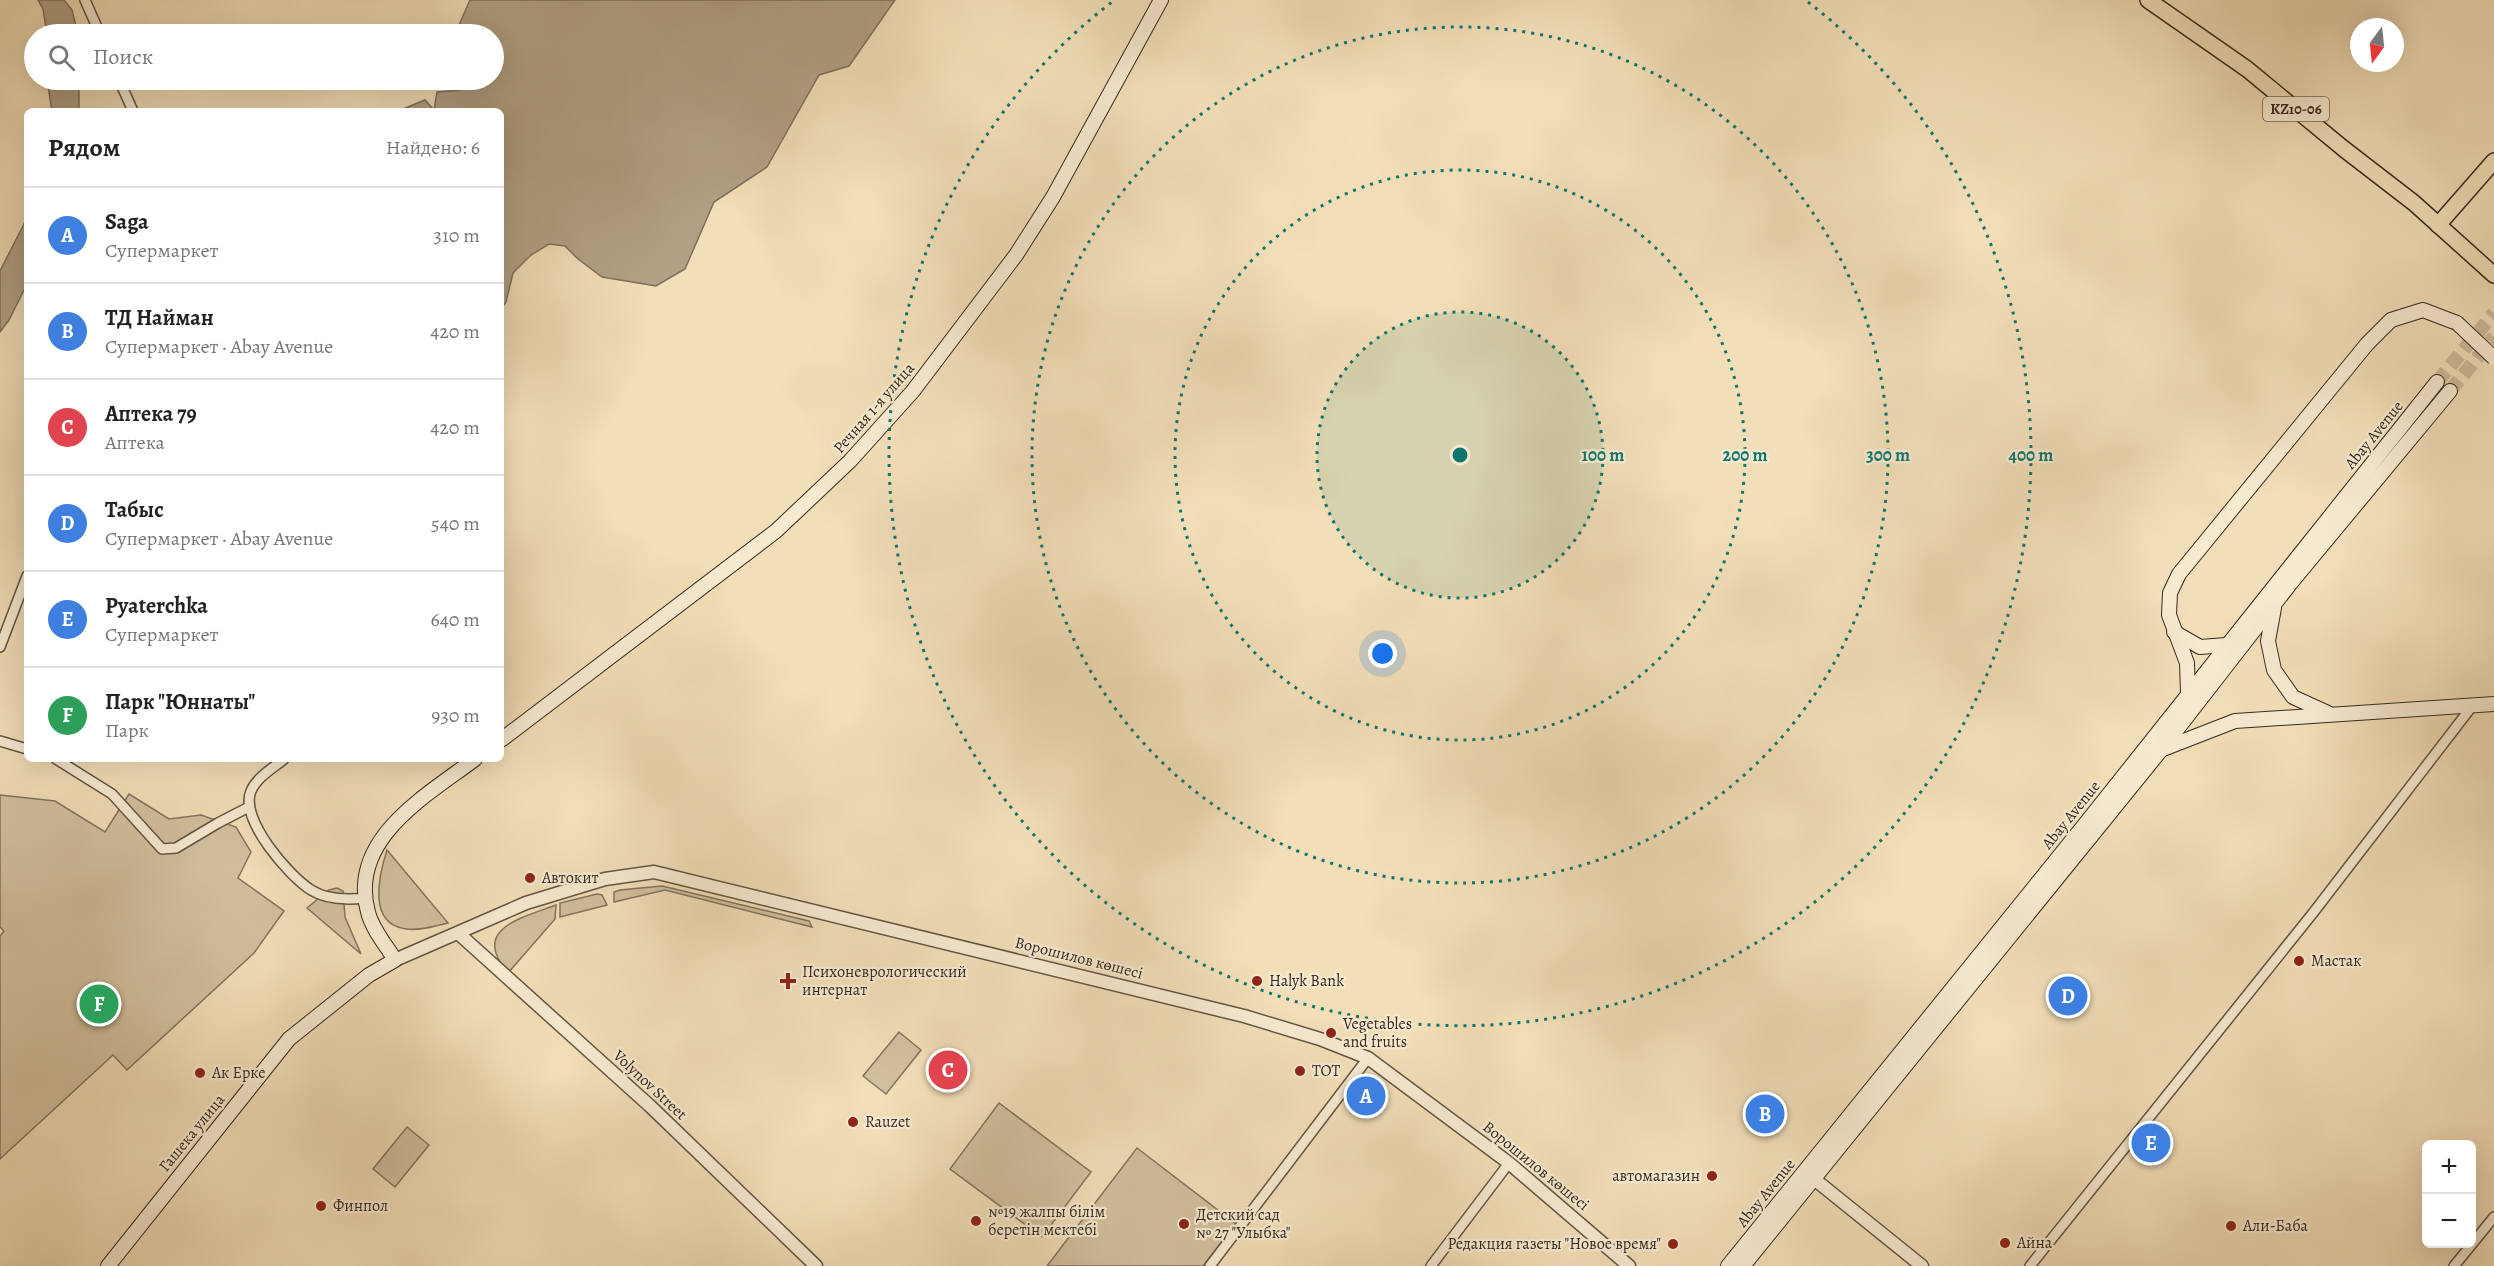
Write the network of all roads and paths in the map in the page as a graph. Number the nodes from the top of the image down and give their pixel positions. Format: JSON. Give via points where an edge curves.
{"nodes":[{"id":1,"x":85,"y":0,"type":"edge"},
{"id":2,"x":1161,"y":0,"type":"edge"},
{"id":3,"x":2148,"y":0,"type":"edge"},
{"id":4,"x":96,"y":24,"type":"edge"},
{"id":5,"x":124,"y":90,"type":"edge"},
{"id":6,"x":132,"y":108,"type":"edge"},
{"id":7,"x":2494,"y":161,"type":"edge"},
{"id":8,"x":2438,"y":225,"type":"junction"},
{"id":9,"x":2494,"y":275,"type":"edge"},
{"id":10,"x":2494,"y":358,"type":"edge"},
{"id":11,"x":2437,"y":382,"type":"tunnel mouth"},
{"id":12,"x":2450,"y":391,"type":"tunnel mouth"},
{"id":13,"x":24,"y":584,"type":"edge"},
{"id":14,"x":2274,"y":607,"type":"junction"},
{"id":15,"x":2174,"y":632,"type":"junction"},
{"id":16,"x":2227,"y":645,"type":"junction"},
{"id":17,"x":0,"y":647,"type":"edge"},
{"id":18,"x":2188,"y":693,"type":"junction"},
{"id":19,"x":2494,"y":704,"type":"edge"},
{"id":20,"x":2473,"y":705,"type":"junction"},
{"id":21,"x":2330,"y":714,"type":"junction"},
{"id":22,"x":504,"y":738,"type":"edge"},
{"id":23,"x":0,"y":741,"type":"edge"},
{"id":24,"x":24,"y":748,"type":"edge"},
{"id":25,"x":2161,"y":750,"type":"junction"},
{"id":26,"x":61,"y":762,"type":"edge"},
{"id":27,"x":280,"y":762,"type":"edge"},
{"id":28,"x":471,"y":762,"type":"edge"},
{"id":29,"x":249,"y":807,"type":"junction"},
{"id":30,"x":365,"y":898,"type":"junction"},
{"id":31,"x":458,"y":933,"type":"junction"},
{"id":32,"x":395,"y":960,"type":"junction"},
{"id":33,"x":1368,"y":1058,"type":"junction"},
{"id":34,"x":1509,"y":1163,"type":"junction"},
{"id":35,"x":1809,"y":1175,"type":"junction"},
{"id":36,"x":2494,"y":1217,"type":"edge"},
{"id":37,"x":108,"y":1266,"type":"edge"},
{"id":38,"x":816,"y":1266,"type":"edge"},
{"id":39,"x":1210,"y":1266,"type":"edge"},
{"id":40,"x":1431,"y":1266,"type":"edge"},
{"id":41,"x":1629,"y":1266,"type":"edge"},
{"id":42,"x":1728,"y":1266,"type":"edge"},
{"id":43,"x":1743,"y":1266,"type":"edge"},
{"id":44,"x":1922,"y":1266,"type":"edge"},
{"id":45,"x":2030,"y":1266,"type":"edge"},
{"id":46,"x":2454,"y":1266,"type":"edge"}],
"edges":[{"from":1,"to":4,"type":"street"},
{"from":2,"to":22,"type":"main road","name":"Речная 1-я улица","via":[[1053,197],[1015,258],[882,426],[776,531]]},
{"from":3,"to":8,"type":"highway","number":"KZ10-06","via":[[2247,69]]},
{"from":5,"to":6,"type":"street"},
{"from":7,"to":8,"type":"highway"},
{"from":8,"to":9,"type":"highway","number":"KZ10-06"},
{"from":10,"to":15,"type":"main road","bridge":true,"via":[[2457,323],[2423,310],[2391,320],[2367,344],[2179,574],[2170,593],[2169,615]]},
{"from":11,"to":16,"type":"main road","name":"Abay Avenue"},
{"from":12,"to":14,"type":"main road","name":"Abay Avenue"},
{"from":13,"to":17,"type":"street"},
{"from":14,"to":21,"type":"main road","via":[[2268,641],[2274,670],[2293,697]]},
{"from":14,"to":25,"type":"main road","name":"Abay Avenue"},
{"from":15,"to":16,"type":"main road","via":[[2200,647]]},
{"from":15,"to":18,"type":"main road","via":[[2187,663]]},
{"from":16,"to":18,"type":"main road","name":"Abay Avenue"},
{"from":18,"to":35,"type":"main road","name":"Abay Avenue"},
{"from":19,"to":20,"type":"main road"},
{"from":20,"to":21,"type":"main road"},
{"from":20,"to":45,"type":"street","via":[[2313,913]]},
{"from":21,"to":25,"type":"main road","via":[[2235,721]]},
{"from":23,"to":24,"type":"street"},
{"from":25,"to":35,"type":"main road","name":"Abay Avenue"},
{"from":26,"to":29,"type":"street","via":[[112,794],[162,849],[176,848]]},
{"from":27,"to":29,"type":"street","via":[[256,782]]},
{"from":28,"to":30,"type":"main road","via":[[399,818],[381,837],[366,876]]},
{"from":29,"to":30,"type":"street","via":[[273,853],[312,890],[348,900]]},
{"from":30,"to":32,"type":"main road","via":[[368,914]]},
{"from":31,"to":32,"type":"street","name":"Гашека улица"},
{"from":31,"to":33,"type":"street","name":"Ворошилов көшесі","via":[[563,890],[654,872],[1244,1016]]},
{"from":31,"to":38,"type":"street","name":"Volynov Street","via":[[650,1106]]},
{"from":32,"to":37,"type":"main road","name":"Гашека улица","via":[[369,975],[289,1039]]},
{"from":33,"to":34,"type":"street","name":"Ворошилов көшесі"},
{"from":33,"to":39,"type":"street"},
{"from":34,"to":40,"type":"street"},
{"from":34,"to":41,"type":"street","name":"Ворошилов көшесі"},
{"from":35,"to":42,"type":"main road","name":"Abay Avenue"},
{"from":35,"to":43,"type":"main road","name":"Abay Avenue"},
{"from":35,"to":44,"type":"street"},
{"from":36,"to":46,"type":"street"}]}
